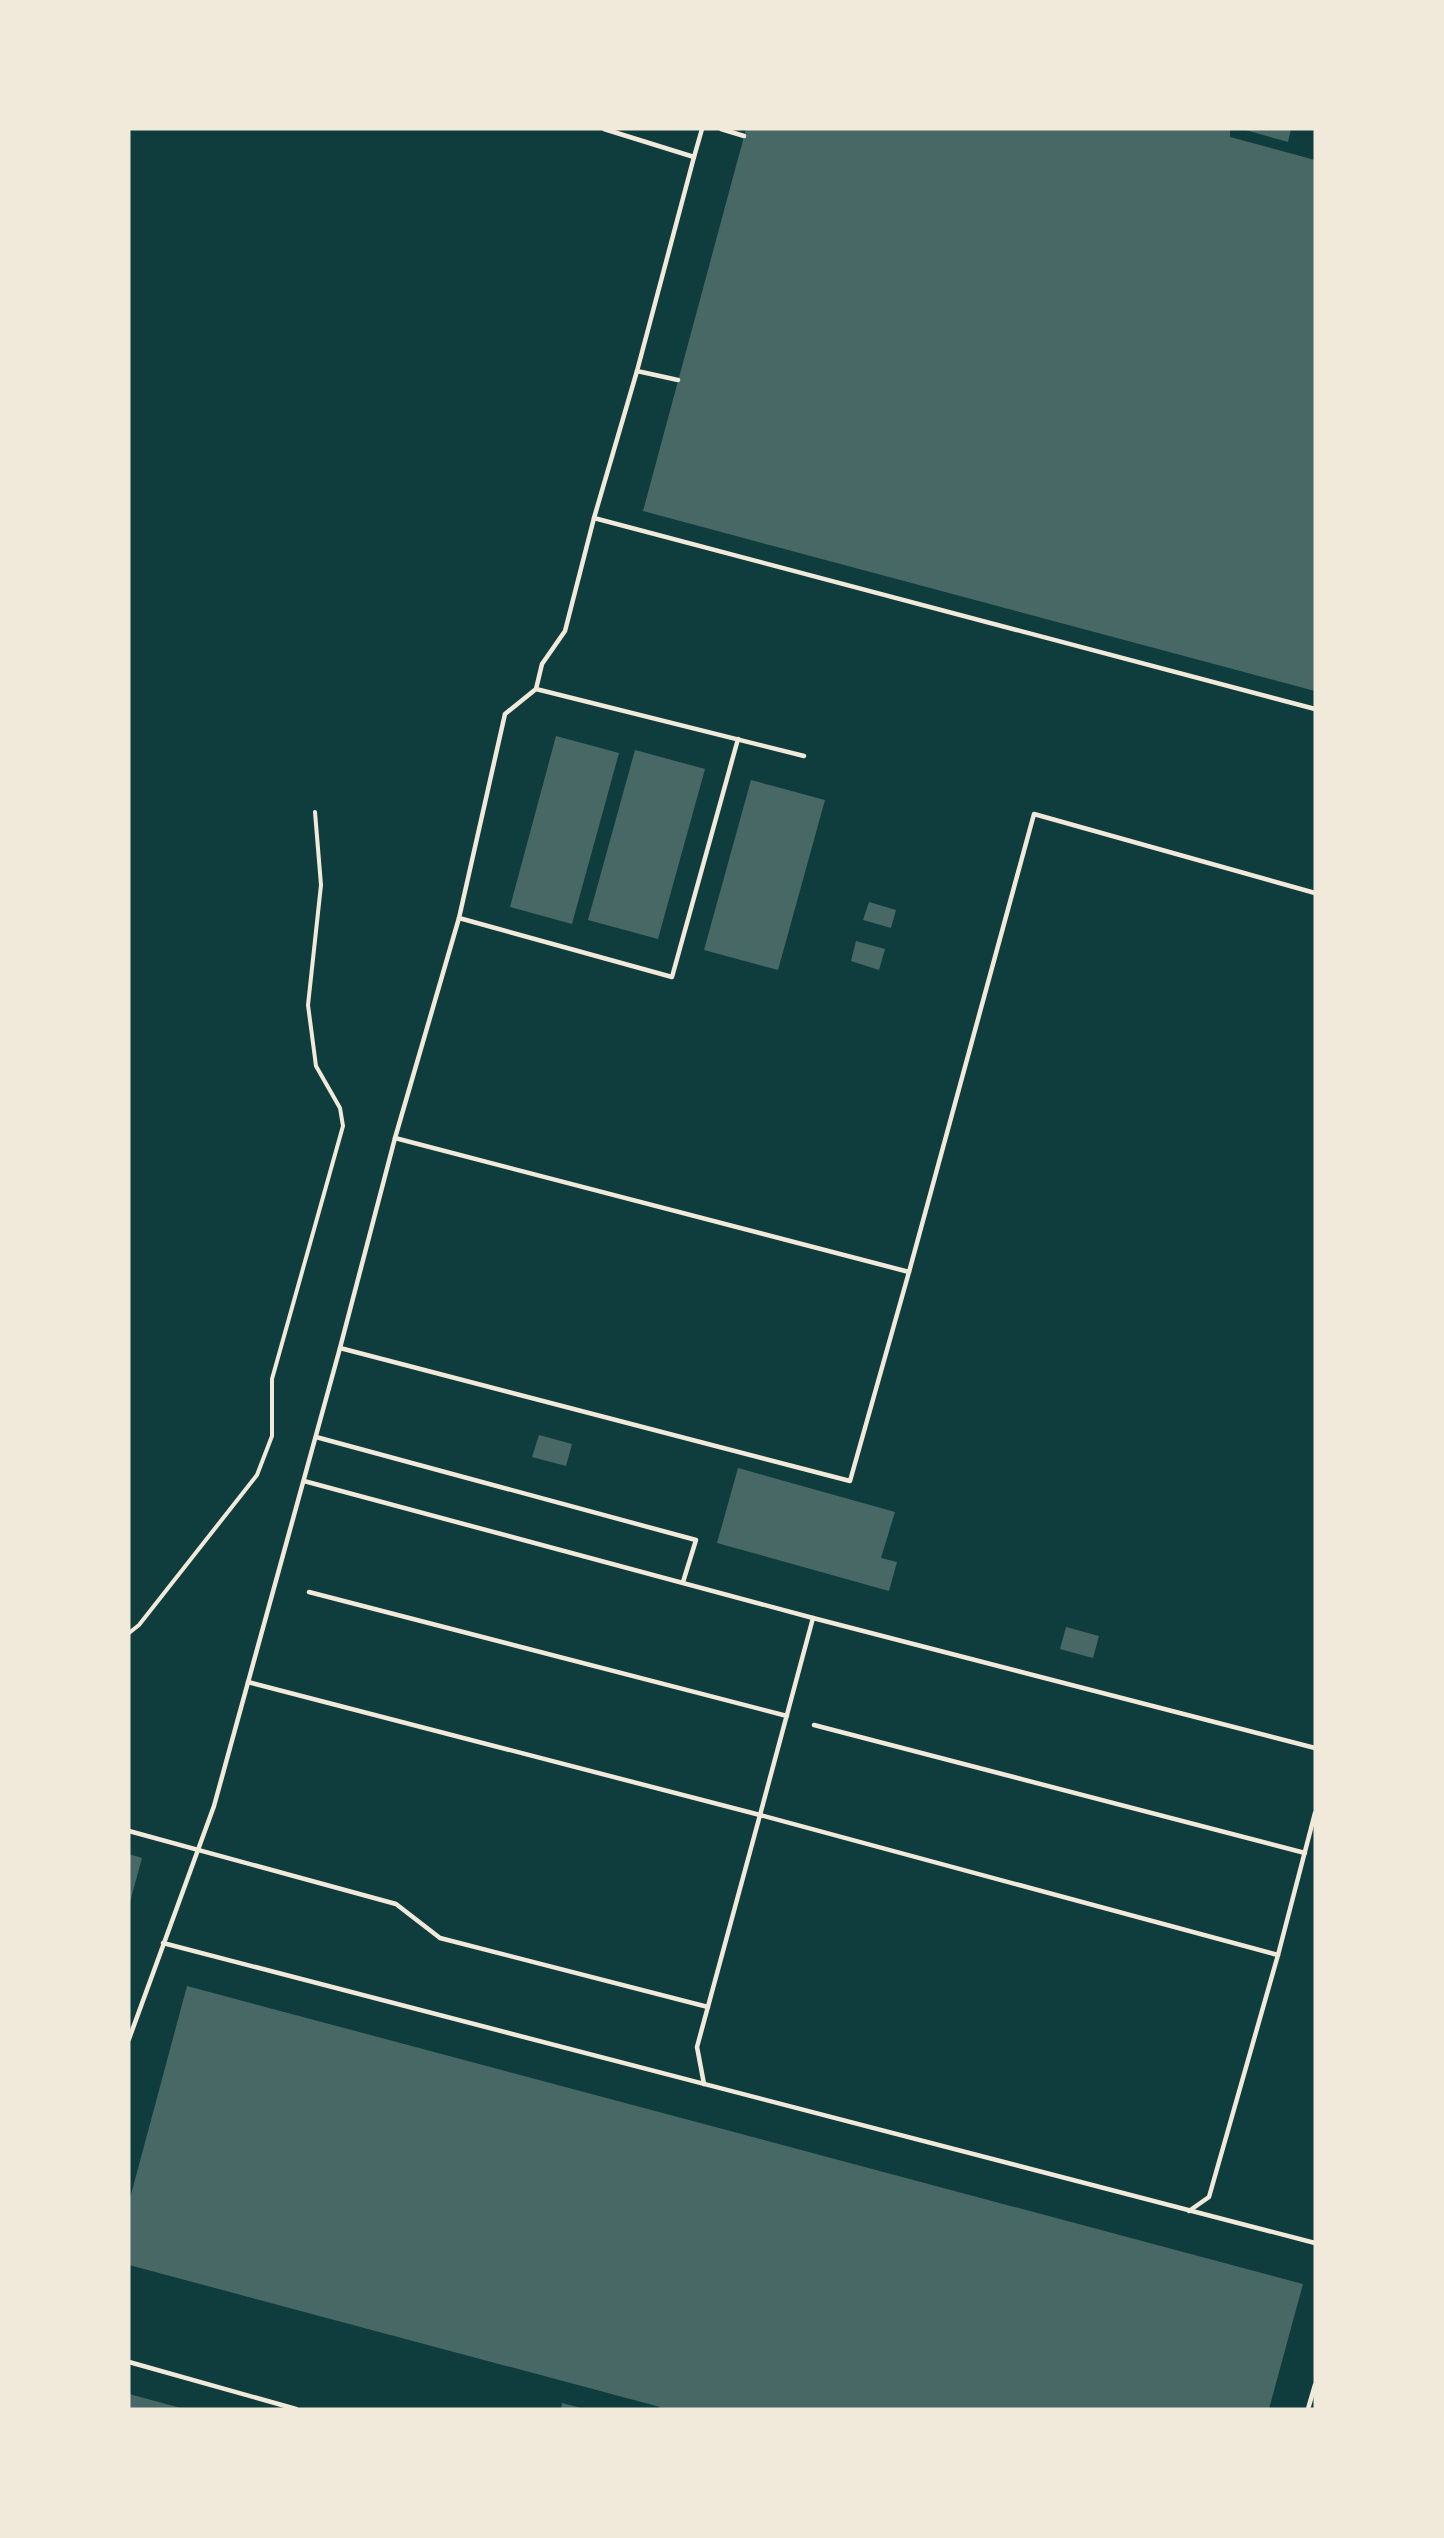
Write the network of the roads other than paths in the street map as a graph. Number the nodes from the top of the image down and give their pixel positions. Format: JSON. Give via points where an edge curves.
{"nodes":[{"id":1,"x":604,"y":129,"type":"edge"},
{"id":2,"x":702,"y":129,"type":"edge"},
{"id":3,"x":721,"y":129,"type":"edge"},
{"id":4,"x":744,"y":136,"type":"dead end"},
{"id":5,"x":694,"y":157,"type":"junction"},
{"id":6,"x":637,"y":371,"type":"junction"},
{"id":7,"x":678,"y":380,"type":"dead end"},
{"id":8,"x":594,"y":518,"type":"junction"},
{"id":9,"x":536,"y":689,"type":"junction"},
{"id":10,"x":1315,"y":709,"type":"edge"},
{"id":11,"x":738,"y":739,"type":"junction"},
{"id":12,"x":804,"y":756,"type":"dead end"},
{"id":13,"x":1315,"y":893,"type":"edge"},
{"id":14,"x":459,"y":918,"type":"junction"},
{"id":15,"x":394,"y":1138,"type":"junction"},
{"id":16,"x":909,"y":1272,"type":"junction"},
{"id":17,"x":340,"y":1348,"type":"junction"},
{"id":18,"x":316,"y":1437,"type":"junction"},
{"id":19,"x":304,"y":1481,"type":"junction"},
{"id":20,"x":683,"y":1582,"type":"junction"},
{"id":21,"x":309,"y":1592,"type":"dead end"},
{"id":22,"x":813,"y":1618,"type":"junction"},
{"id":23,"x":248,"y":1682,"type":"junction"},
{"id":24,"x":787,"y":1716,"type":"junction"},
{"id":25,"x":814,"y":1725,"type":"dead end"},
{"id":26,"x":1315,"y":1748,"type":"edge"},
{"id":27,"x":1315,"y":1812,"type":"edge"},
{"id":28,"x":760,"y":1815,"type":"junction"},
{"id":29,"x":129,"y":1831,"type":"edge"},
{"id":30,"x":198,"y":1850,"type":"junction"},
{"id":31,"x":1305,"y":1853,"type":"junction"},
{"id":32,"x":163,"y":1943,"type":"junction"},
{"id":33,"x":1278,"y":1955,"type":"junction"},
{"id":34,"x":708,"y":2007,"type":"junction"},
{"id":35,"x":129,"y":2038,"type":"edge"},
{"id":36,"x":704,"y":2084,"type":"junction"},
{"id":37,"x":1189,"y":2211,"type":"junction"},
{"id":38,"x":1315,"y":2243,"type":"edge"},
{"id":39,"x":129,"y":2362,"type":"edge"},
{"id":40,"x":1315,"y":2385,"type":"edge"},
{"id":41,"x":296,"y":2409,"type":"edge"},
{"id":42,"x":1308,"y":2409,"type":"edge"}],
"edges":[{"from":1,"to":5,"type":"lane"},
{"from":2,"to":5,"type":"lane"},
{"from":3,"to":4,"type":"lane"},
{"from":5,"to":6,"type":"lane"},
{"from":6,"to":7,"type":"lane"},
{"from":6,"to":8,"type":"lane"},
{"from":8,"to":9,"type":"lane","via":[[565,631],[542,664]]},
{"from":8,"to":10,"type":"lane"},
{"from":9,"to":11,"type":"lane"},
{"from":9,"to":14,"type":"lane","via":[[505,714]]},
{"from":11,"to":12,"type":"lane"},
{"from":11,"to":14,"type":"lane","via":[[672,977]]},
{"from":13,"to":16,"type":"lane","via":[[1034,814]]},
{"from":14,"to":15,"type":"lane"},
{"from":15,"to":16,"type":"lane"},
{"from":15,"to":17,"type":"lane"},
{"from":16,"to":17,"type":"lane","via":[[850,1481]]},
{"from":17,"to":18,"type":"lane"},
{"from":18,"to":19,"type":"lane"},
{"from":18,"to":20,"type":"lane","via":[[696,1540]]},
{"from":19,"to":20,"type":"lane"},
{"from":19,"to":23,"type":"lane"},
{"from":20,"to":22,"type":"lane"},
{"from":21,"to":24,"type":"lane"},
{"from":22,"to":24,"type":"lane"},
{"from":22,"to":26,"type":"lane"},
{"from":23,"to":28,"type":"lane"},
{"from":23,"to":30,"type":"lane"},
{"from":24,"to":28,"type":"lane"},
{"from":25,"to":31,"type":"lane"},
{"from":27,"to":31,"type":"lane"},
{"from":28,"to":33,"type":"lane"},
{"from":28,"to":34,"type":"lane"},
{"from":29,"to":30,"type":"lane"},
{"from":30,"to":32,"type":"lane"},
{"from":30,"to":34,"type":"lane","via":[[396,1904],[440,1938]]},
{"from":31,"to":33,"type":"lane"},
{"from":32,"to":35,"type":"lane"},
{"from":32,"to":36,"type":"lane"},
{"from":33,"to":37,"type":"lane","via":[[1209,2198]]},
{"from":34,"to":36,"type":"lane","via":[[697,2047]]},
{"from":36,"to":37,"type":"lane"},
{"from":37,"to":38,"type":"lane"},
{"from":39,"to":41,"type":"lane"},
{"from":40,"to":42,"type":"lane"}]}
